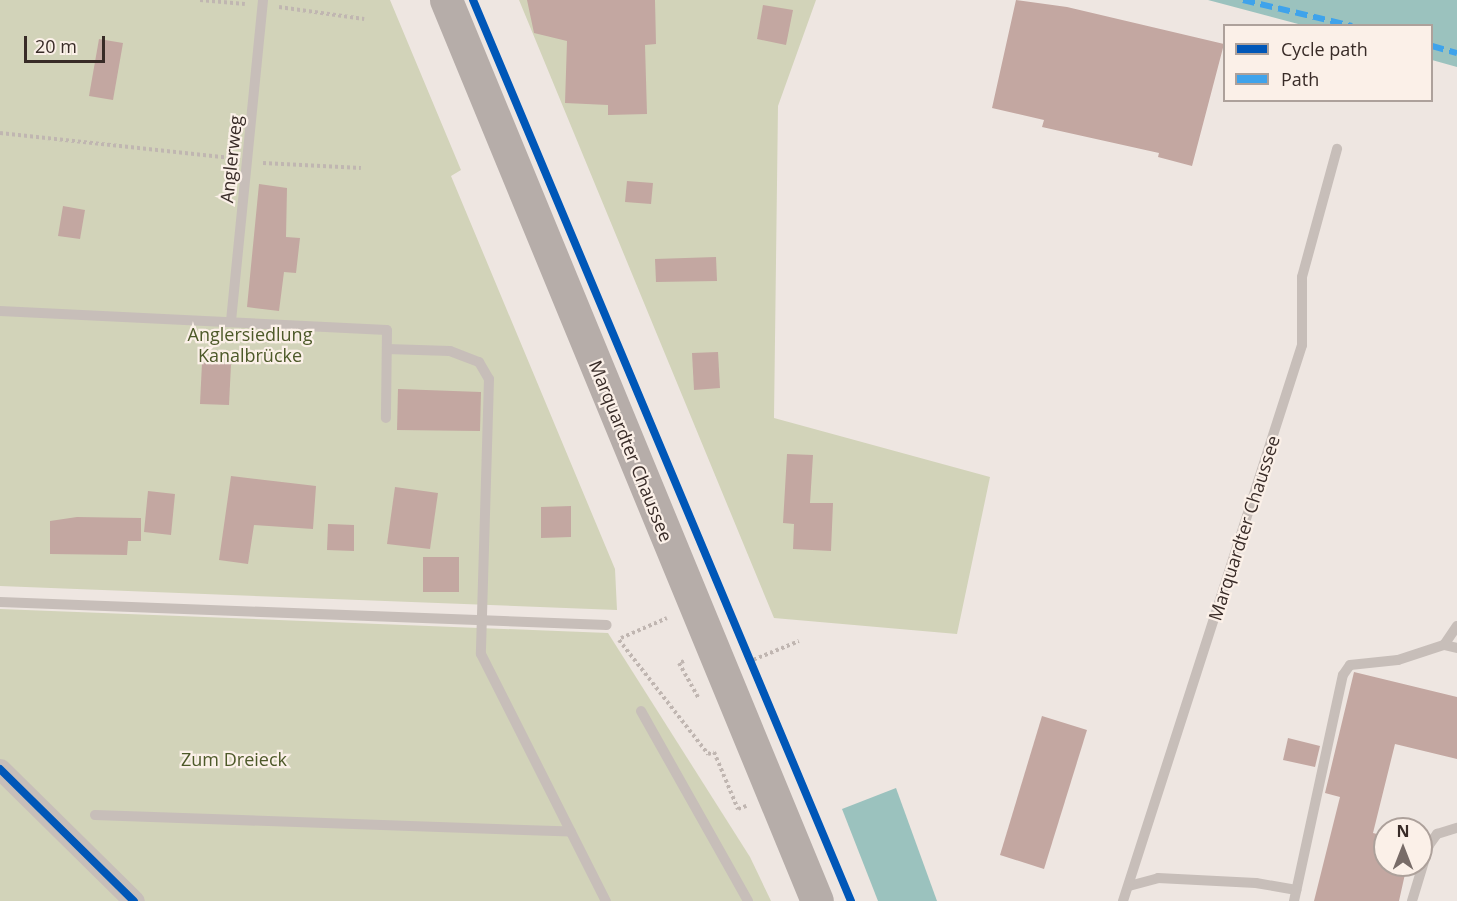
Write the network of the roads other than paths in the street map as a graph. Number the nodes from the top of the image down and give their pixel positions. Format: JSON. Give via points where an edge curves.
{"nodes":[{"id":1,"x":263,"y":0,"type":"edge"},
{"id":2,"x":446,"y":0,"type":"edge"},
{"id":3,"x":1337,"y":149,"type":"dead end"},
{"id":4,"x":0,"y":311,"type":"edge"},
{"id":5,"x":231,"y":321,"type":"junction"},
{"id":6,"x":387,"y":349,"type":"junction"},
{"id":7,"x":386,"y":418,"type":"dead end"},
{"id":8,"x":0,"y":602,"type":"edge"},
{"id":9,"x":482,"y":621,"type":"junction"},
{"id":10,"x":607,"y":625,"type":"road end"},
{"id":11,"x":1457,"y":626,"type":"edge"},
{"id":12,"x":1444,"y":645,"type":"junction"},
{"id":13,"x":1457,"y":648,"type":"edge"},
{"id":14,"x":641,"y":711,"type":"dead end"},
{"id":15,"x":0,"y":769,"type":"edge"},
{"id":16,"x":95,"y":815,"type":"dead end"},
{"id":17,"x":1457,"y":828,"type":"edge"},
{"id":18,"x":571,"y":832,"type":"junction"},
{"id":19,"x":1129,"y":886,"type":"junction"},
{"id":20,"x":1295,"y":896,"type":"edge"},
{"id":21,"x":134,"y":901,"type":"edge"},
{"id":22,"x":606,"y":901,"type":"edge"},
{"id":23,"x":748,"y":901,"type":"edge"},
{"id":24,"x":817,"y":901,"type":"edge"},
{"id":25,"x":1123,"y":901,"type":"edge"},
{"id":26,"x":1412,"y":901,"type":"edge"}],
"edges":[{"from":1,"to":5,"type":"lane","name":"Anglerweg"},
{"from":2,"to":24,"type":"main road","name":"Marquardter Chaussee"},
{"from":3,"to":19,"type":"lane","name":"Marquardter Chaussee","via":[[1302,277],[1302,345]]},
{"from":4,"to":5,"type":"lane"},
{"from":5,"to":6,"type":"lane","via":[[387,330]]},
{"from":6,"to":7,"type":"lane"},
{"from":6,"to":9,"type":"lane","via":[[450,351],[479,362],[489,379]]},
{"from":8,"to":9,"type":"lane"},
{"from":9,"to":10,"type":"lane"},
{"from":9,"to":18,"type":"lane","via":[[481,654]]},
{"from":11,"to":12,"type":"lane"},
{"from":12,"to":13,"type":"lane"},
{"from":12,"to":20,"type":"lane","via":[[1398,660],[1350,665],[1342,675]]},
{"from":14,"to":23,"type":"lane"},
{"from":15,"to":21,"type":"street"},
{"from":16,"to":18,"type":"lane"},
{"from":17,"to":26,"type":"lane","via":[[1437,834],[1429,845]]},
{"from":18,"to":22,"type":"lane"},
{"from":19,"to":20,"type":"lane","via":[[1158,878],[1256,883]]},
{"from":19,"to":25,"type":"lane","name":"Marquardter Chaussee"}]}
